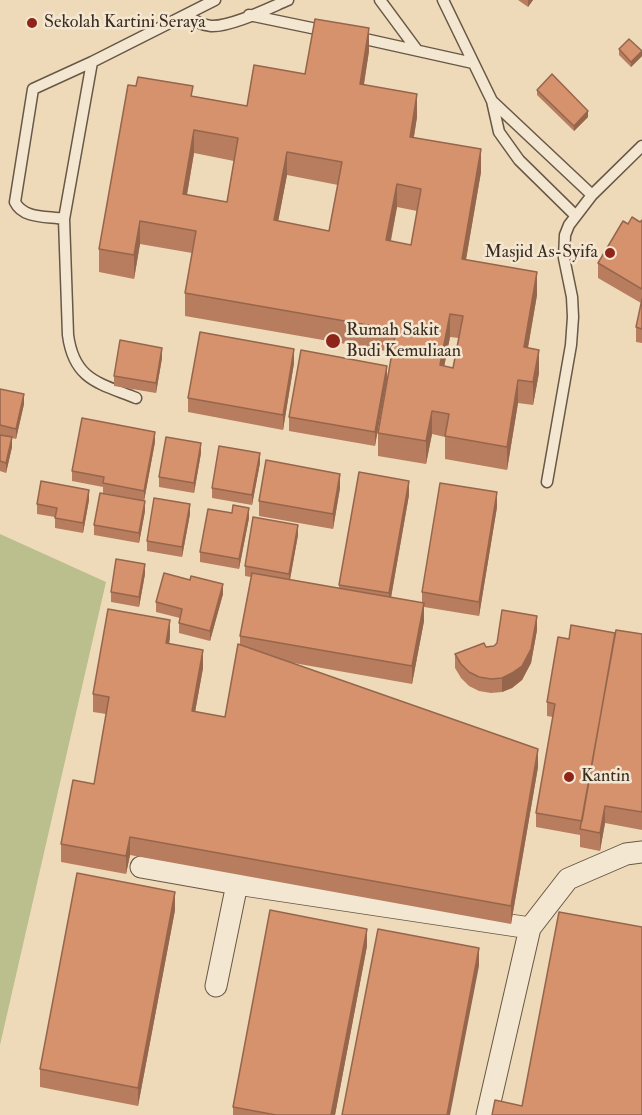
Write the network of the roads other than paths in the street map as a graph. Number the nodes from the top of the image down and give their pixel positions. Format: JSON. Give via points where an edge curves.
{"nodes":[{"id":1,"x":215,"y":0,"type":"edge"},
{"id":2,"x":288,"y":0,"type":"edge"},
{"id":3,"x":380,"y":0,"type":"edge"},
{"id":4,"x":443,"y":0,"type":"edge"},
{"id":5,"x":184,"y":15,"type":"junction"},
{"id":6,"x":249,"y":15,"type":"junction"},
{"id":7,"x":417,"y":50,"type":"junction"},
{"id":8,"x":92,"y":62,"type":"junction"},
{"id":9,"x":472,"y":63,"type":"junction"},
{"id":10,"x":492,"y":101,"type":"junction"},
{"id":11,"x":642,"y":146,"type":"edge"},
{"id":12,"x":592,"y":195,"type":"junction"},
{"id":13,"x":576,"y":216,"type":"junction"},
{"id":14,"x":64,"y":219,"type":"junction"},
{"id":15,"x":136,"y":398,"type":"dead end"},
{"id":16,"x":547,"y":482,"type":"dead end"},
{"id":17,"x":642,"y":852,"type":"edge"},
{"id":18,"x":141,"y":867,"type":"dead end"},
{"id":19,"x":237,"y":884,"type":"junction"},
{"id":20,"x":530,"y":928,"type":"junction"},
{"id":21,"x":216,"y":986,"type":"dead end"},
{"id":22,"x":487,"y":1115,"type":"edge"}],
"edges":[{"from":1,"to":5,"type":"lane"},
{"from":2,"to":6,"type":"lane"},
{"from":3,"to":7,"type":"lane"},
{"from":4,"to":9,"type":"lane"},
{"from":5,"to":6,"type":"lane","via":[[198,23],[223,26]]},
{"from":5,"to":8,"type":"lane"},
{"from":6,"to":7,"type":"lane"},
{"from":7,"to":9,"type":"lane"},
{"from":8,"to":14,"type":"lane"},
{"from":8,"to":14,"type":"lane","via":[[33,89],[15,202],[25,213]]},
{"from":9,"to":10,"type":"lane"},
{"from":10,"to":12,"type":"lane"},
{"from":10,"to":13,"type":"lane","via":[[499,132],[519,160]]},
{"from":11,"to":12,"type":"lane"},
{"from":12,"to":13,"type":"lane"},
{"from":13,"to":16,"type":"lane","via":[[564,245],[572,297],[571,345]]},
{"from":14,"to":15,"type":"lane","via":[[70,349],[91,379]]},
{"from":17,"to":20,"type":"street","via":[[568,879]]},
{"from":18,"to":19,"type":"street"},
{"from":19,"to":20,"type":"street"},
{"from":19,"to":21,"type":"street"},
{"from":20,"to":22,"type":"street"}]}
